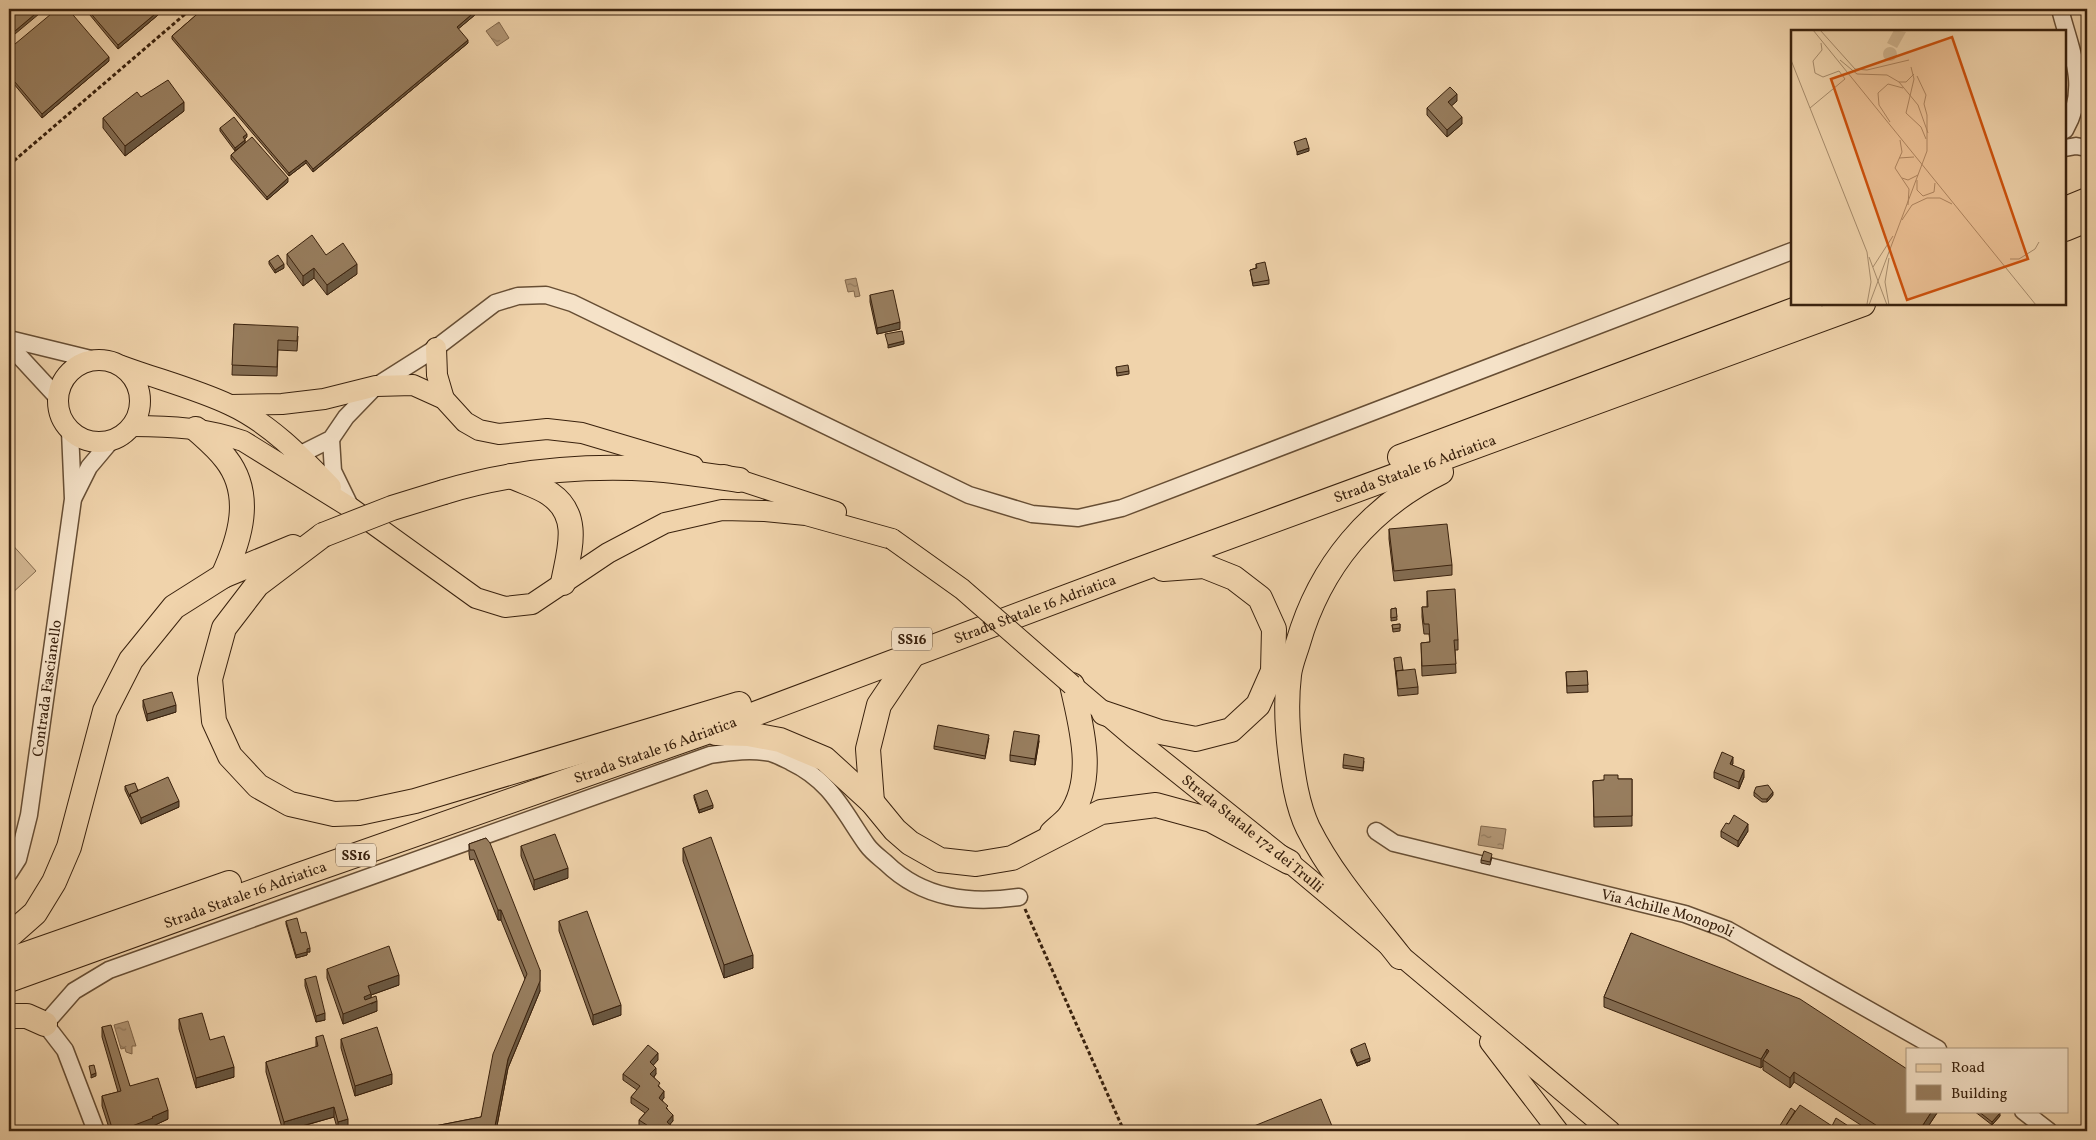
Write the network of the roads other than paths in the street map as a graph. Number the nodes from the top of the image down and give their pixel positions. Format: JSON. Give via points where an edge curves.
{"nodes":[{"id":1,"x":2060,"y":9,"type":"edge"},
{"id":2,"x":2066,"y":30,"type":"edge"},
{"id":3,"x":2066,"y":31,"type":"edge"},
{"id":4,"x":2066,"y":128,"type":"edge"},
{"id":5,"x":2066,"y":148,"type":"edge"},
{"id":6,"x":2087,"y":148,"type":"edge"},
{"id":7,"x":2087,"y":200,"type":"edge"},
{"id":8,"x":2066,"y":209,"type":"edge"},
{"id":9,"x":2087,"y":220,"type":"edge"},
{"id":10,"x":2066,"y":229,"type":"edge"},
{"id":11,"x":1791,"y":251,"type":"edge"},
{"id":12,"x":1807,"y":305,"type":"edge"},
{"id":13,"x":1860,"y":305,"type":"edge"},
{"id":14,"x":9,"y":339,"type":"edge"},
{"id":15,"x":9,"y":345,"type":"edge"},
{"id":16,"x":436,"y":348,"type":"junction"},
{"id":17,"x":95,"y":360,"type":"junction"},
{"id":18,"x":122,"y":366,"type":"junction"},
{"id":19,"x":376,"y":386,"type":"junction"},
{"id":20,"x":58,"y":398,"type":"junction"},
{"id":21,"x":444,"y":399,"type":"junction"},
{"id":22,"x":231,"y":405,"type":"junction"},
{"id":23,"x":132,"y":426,"type":"junction"},
{"id":24,"x":1535,"y":426,"type":"junction"},
{"id":25,"x":196,"y":429,"type":"junction"},
{"id":26,"x":70,"y":431,"type":"junction"},
{"id":27,"x":331,"y":439,"type":"junction"},
{"id":28,"x":110,"y":442,"type":"junction"},
{"id":29,"x":301,"y":456,"type":"junction"},
{"id":30,"x":279,"y":463,"type":"junction"},
{"id":31,"x":511,"y":476,"type":"junction"},
{"id":32,"x":739,"y":480,"type":"junction"},
{"id":33,"x":73,"y":499,"type":"junction"},
{"id":34,"x":351,"y":508,"type":"junction"},
{"id":35,"x":323,"y":535,"type":"junction"},
{"id":36,"x":892,"y":539,"type":"junction"},
{"id":37,"x":1133,"y":572,"type":"junction"},
{"id":38,"x":222,"y":576,"type":"junction"},
{"id":39,"x":563,"y":583,"type":"junction"},
{"id":40,"x":912,"y":656,"type":"junction"},
{"id":41,"x":1072,"y":685,"type":"junction"},
{"id":42,"x":739,"y":704,"type":"junction"},
{"id":43,"x":1104,"y":713,"type":"junction"},
{"id":44,"x":704,"y":733,"type":"junction"},
{"id":45,"x":872,"y":802,"type":"junction"},
{"id":46,"x":1376,"y":831,"type":"dead end"},
{"id":47,"x":1040,"y":844,"type":"junction"},
{"id":48,"x":1289,"y":862,"type":"junction"},
{"id":49,"x":9,"y":873,"type":"edge"},
{"id":50,"x":1019,"y":898,"type":"road end"},
{"id":51,"x":9,"y":936,"type":"edge"},
{"id":52,"x":1400,"y":957,"type":"junction"},
{"id":53,"x":9,"y":960,"type":"edge"},
{"id":54,"x":9,"y":980,"type":"edge"},
{"id":55,"x":1462,"y":1008,"type":"junction"},
{"id":56,"x":9,"y":1016,"type":"edge"},
{"id":57,"x":45,"y":1024,"type":"junction"},
{"id":58,"x":1936,"y":1048,"type":"edge"},
{"id":59,"x":1559,"y":1089,"type":"junction"},
{"id":60,"x":2025,"y":1112,"type":"edge"},
{"id":61,"x":96,"y":1131,"type":"edge"},
{"id":62,"x":1558,"y":1131,"type":"edge"},
{"id":63,"x":1610,"y":1131,"type":"edge"},
{"id":64,"x":1623,"y":1131,"type":"edge"},
{"id":65,"x":2048,"y":1131,"type":"edge"}],
"edges":[{"from":1,"to":2,"type":"street"},
{"from":3,"to":4,"type":"street","via":[[2078,76],[2071,119]]},
{"from":5,"to":6,"type":"street"},
{"from":7,"to":8,"type":"highway"},
{"from":9,"to":10,"type":"highway"},
{"from":11,"to":16,"type":"street","via":[[1122,508],[1078,518],[1032,514],[969,495],[572,302],[546,295],[518,296],[495,303]]},
{"from":12,"to":42,"type":"highway","name":"Strada Statale 16 Adriatica","number":"SS16"},
{"from":13,"to":24,"type":"highway","name":"Strada Statale 16 Adriatica","number":"SS16"},
{"from":14,"to":17,"type":"street"},
{"from":15,"to":20,"type":"street"},
{"from":16,"to":19,"type":"street"},
{"from":16,"to":21,"type":"main road","via":[[437,374]]},
{"from":17,"to":18,"type":"main road"},
{"from":17,"to":20,"type":"main road","via":[[69,372],[61,384]]},
{"from":18,"to":22,"type":"main road"},
{"from":18,"to":23,"type":"main road","via":[[132,376],[141,401]]},
{"from":19,"to":21,"type":"main road","via":[[413,385]]},
{"from":19,"to":22,"type":"main road","via":[[324,399]]},
{"from":19,"to":27,"type":"street","via":[[346,417]]},
{"from":20,"to":26,"type":"main road","via":[[60,416]]},
{"from":21,"to":32,"type":"main road","via":[[465,422],[478,430],[499,434],[548,429],[582,433]]},
{"from":22,"to":29,"type":"main road","via":[[278,436]]},
{"from":23,"to":25,"type":"main road"},
{"from":23,"to":28,"type":"main road"},
{"from":24,"to":37,"type":"highway","name":"Strada Statale 16 Adriatica","number":"SS16"},
{"from":24,"to":52,"type":"highway","via":[[1420,482],[1367,522],[1330,569],[1304,620],[1289,674],[1287,730],[1307,826],[1336,877]]},
{"from":25,"to":30,"type":"main road","via":[[243,441]]},
{"from":25,"to":38,"type":"highway","via":[[237,478],[244,512],[237,545]]},
{"from":26,"to":28,"type":"main road","via":[[96,443]]},
{"from":26,"to":33,"type":"street","name":"Contrada Fascianello"},
{"from":27,"to":29,"type":"street"},
{"from":27,"to":34,"type":"street","via":[[333,471]]},
{"from":28,"to":33,"type":"street","name":"Contrada Fascianello","via":[[90,467]]},
{"from":29,"to":30,"type":"street"},
{"from":29,"to":34,"type":"main road"},
{"from":30,"to":34,"type":"main road"},
{"from":31,"to":32,"type":"highway","via":[[574,469],[652,469]]},
{"from":31,"to":35,"type":"highway","bridge":true,"via":[[477,482],[392,508]]},
{"from":31,"to":39,"type":"highway","via":[[550,494],[569,513],[571,539]]},
{"from":32,"to":36,"type":"main road","via":[[847,515]]},
{"from":33,"to":49,"type":"street","name":"Contrada Fascianello","via":[[30,815],[18,859]]},
{"from":34,"to":39,"type":"main road","via":[[476,598],[505,607],[532,604]]},
{"from":35,"to":38,"type":"highway"},
{"from":35,"to":42,"type":"highway","via":[[257,585],[224,628],[210,679],[214,721],[230,756],[258,786],[290,804],[334,814],[359,813],[415,801]]},
{"from":36,"to":39,"type":"main road","via":[[806,515],[722,510],[665,523],[608,553]]},
{"from":36,"to":41,"type":"main road","name":"Strada Statale 172 dei Trulli","bridge":true,"via":[[962,589]]},
{"from":37,"to":40,"type":"highway","name":"Strada Statale 16 Adriatica","number":"SS16"},
{"from":37,"to":43,"type":"highway","via":[[1204,566],[1234,578],[1260,598],[1274,629],[1273,671],[1258,705],[1231,730],[1196,739],[1160,732]]},
{"from":38,"to":51,"type":"highway","via":[[174,607],[131,660],[105,711],[69,847],[54,882],[35,913]]},
{"from":40,"to":44,"type":"highway","name":"Strada Statale 16 Adriatica","number":"SS16"},
{"from":40,"to":45,"type":"highway","via":[[879,705],[868,749]]},
{"from":41,"to":43,"type":"main road","name":"Strada Statale 172 dei Trulli"},
{"from":41,"to":47,"type":"highway","via":[[1084,740],[1082,787],[1069,816]]},
{"from":42,"to":53,"type":"highway","name":"Strada Statale 16 Adriatica","number":"SS16"},
{"from":43,"to":48,"type":"main road","name":"Strada Statale 172 dei Trulli"},
{"from":44,"to":45,"type":"highway","via":[[748,734],[780,740],[825,759]]},
{"from":44,"to":54,"type":"highway","name":"Strada Statale 16 Adriatica","number":"SS16"},
{"from":45,"to":47,"type":"highway","via":[[910,843],[940,860],[976,864],[1012,858]]},
{"from":46,"to":58,"type":"street","name":"Via Achille Monopoli","via":[[1394,843],[1685,914],[1728,930]]},
{"from":47,"to":48,"type":"highway","via":[[1101,812],[1156,805],[1211,820]]},
{"from":48,"to":52,"type":"main road","name":"Strada Statale 172 dei Trulli"},
{"from":50,"to":57,"type":"street","via":[[964,900],[925,891],[897,874],[868,846],[824,783],[773,754],[747,750],[710,755],[109,970],[74,991]]},
{"from":52,"to":55,"type":"main road","name":"Strada Statale 172 dei Trulli"},
{"from":55,"to":59,"type":"main road","name":"Strada Statale 172 dei Trulli"},
{"from":55,"to":62,"type":"main road"},
{"from":56,"to":57,"type":"highway","via":[[27,1016]]},
{"from":57,"to":61,"type":"street","via":[[65,1050]]},
{"from":59,"to":63,"type":"main road","name":"Strada Statale 172 dei Trulli"},
{"from":59,"to":64,"type":"main road"},
{"from":60,"to":65,"type":"street"}]}
